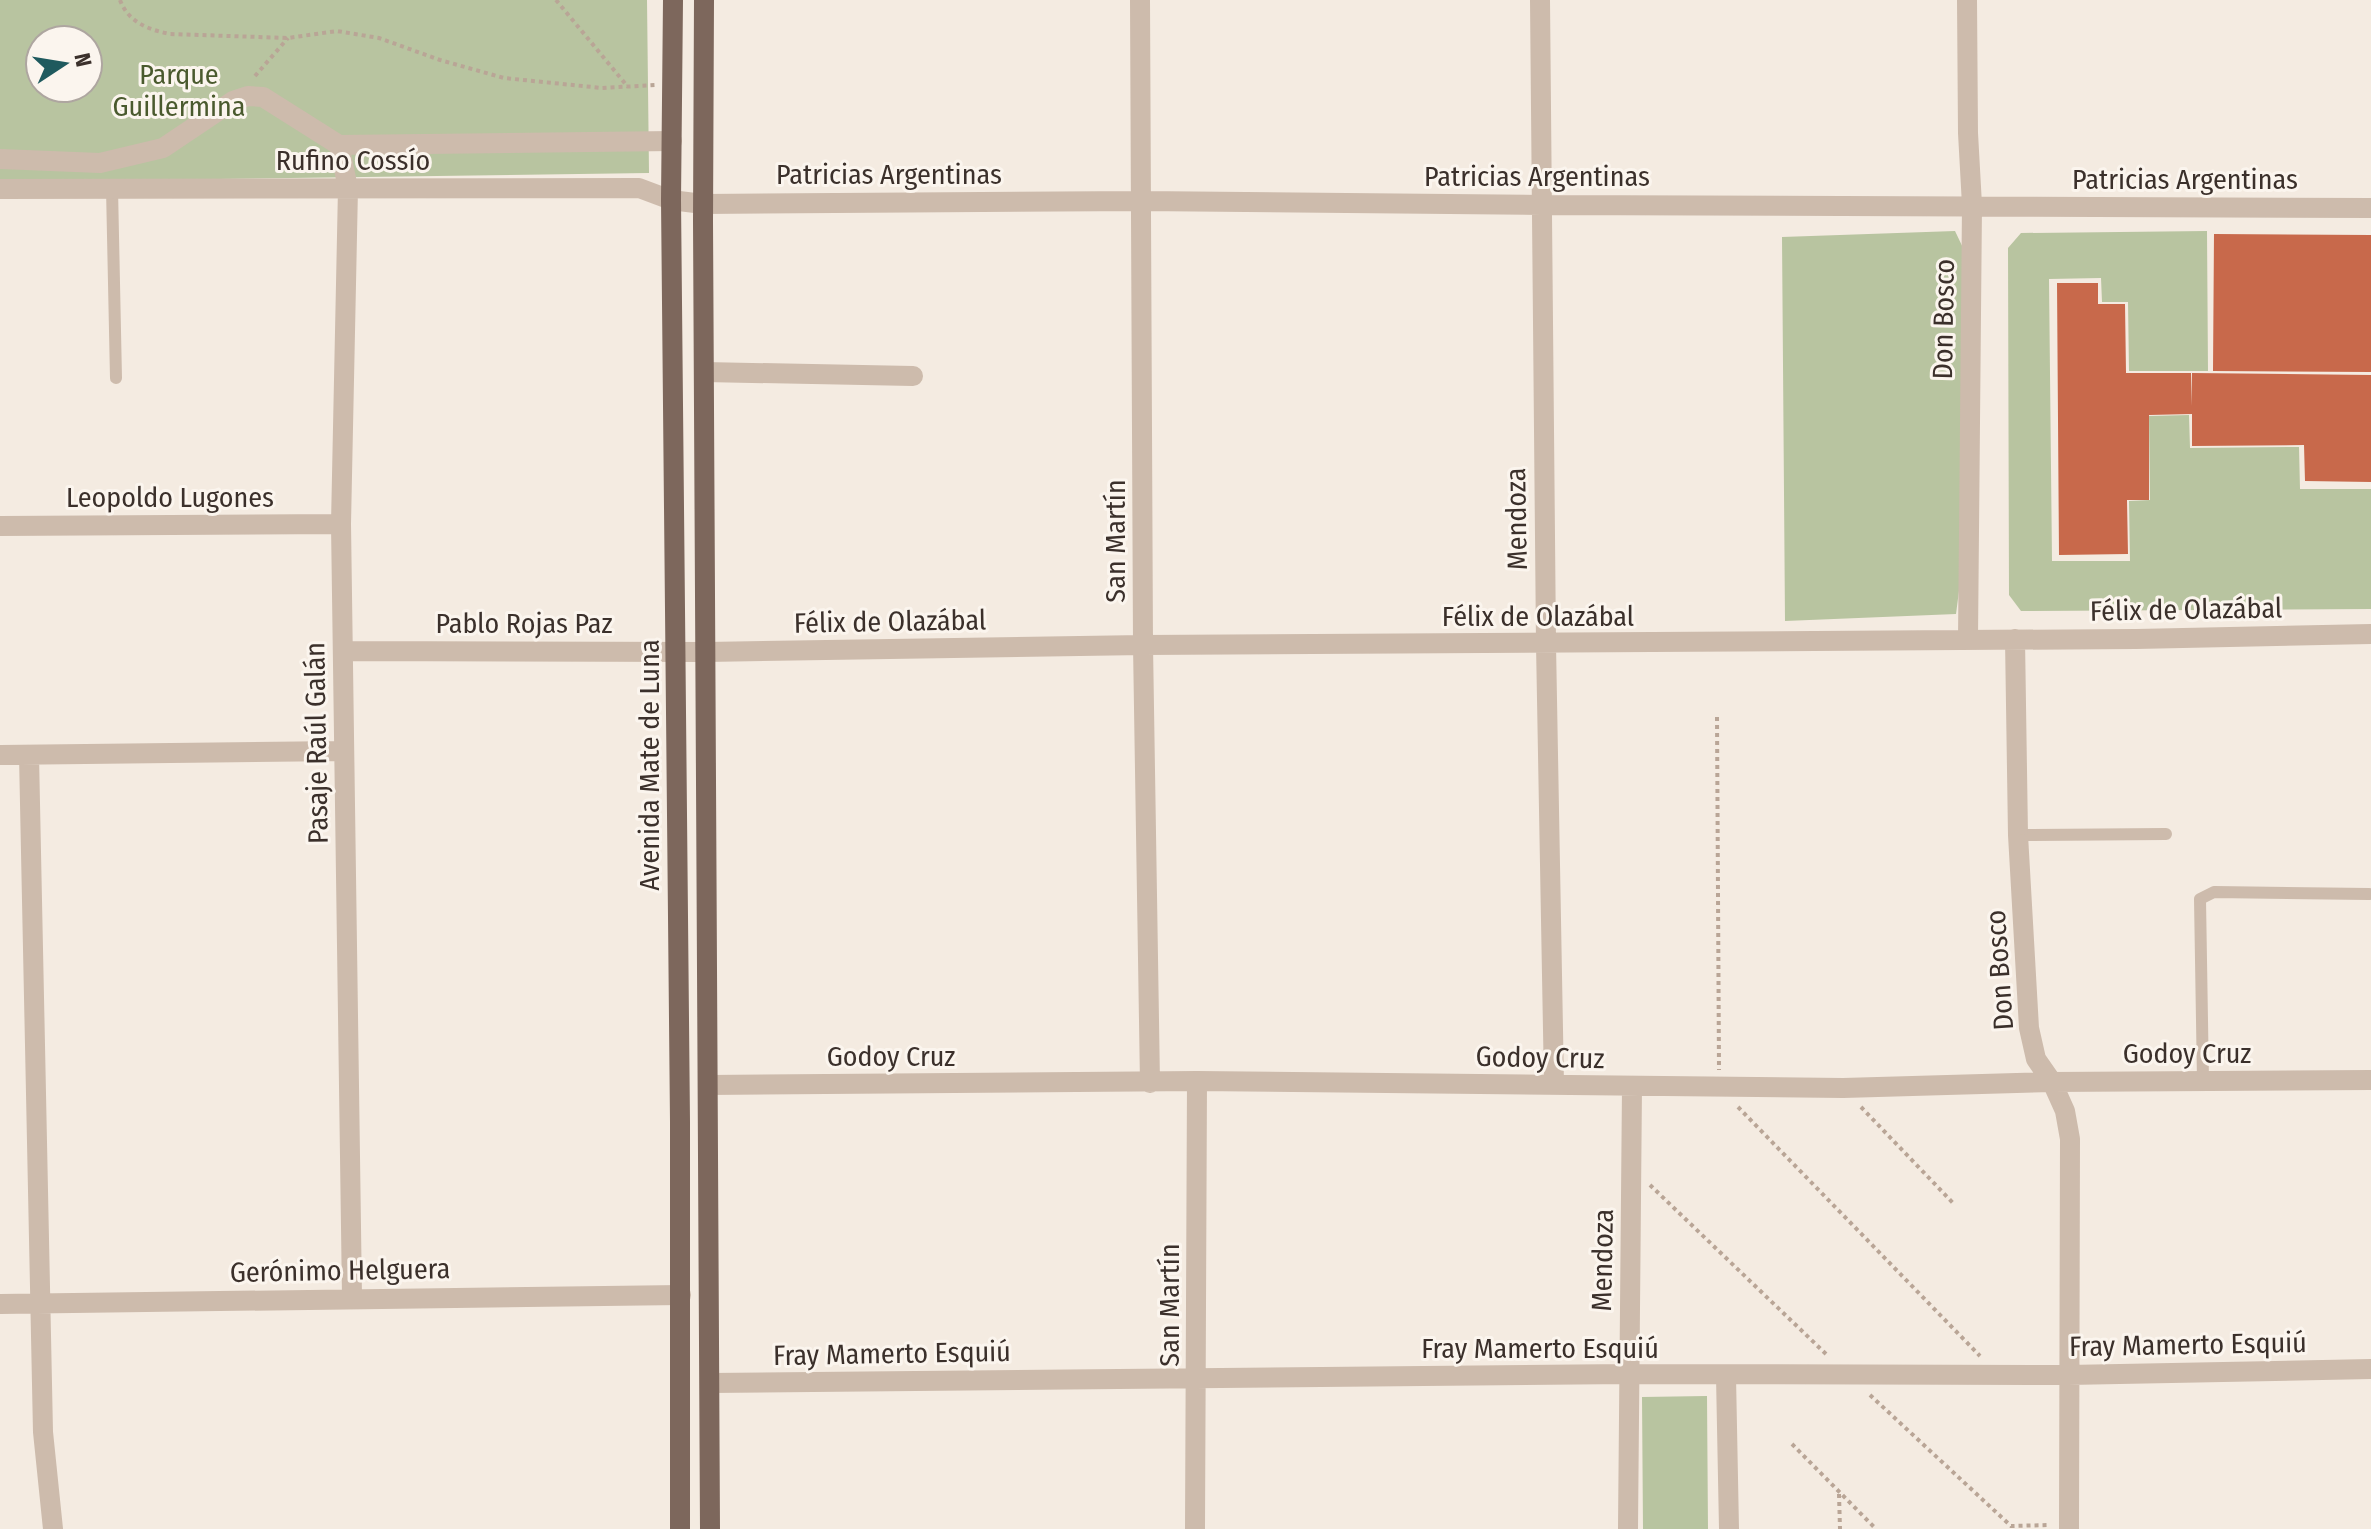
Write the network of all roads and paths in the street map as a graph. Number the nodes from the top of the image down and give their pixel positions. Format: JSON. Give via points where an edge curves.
{"nodes":[{"id":1,"x":120,"y":0,"type":"edge"},
{"id":2,"x":556,"y":0,"type":"edge"},
{"id":3,"x":673,"y":0,"type":"edge"},
{"id":4,"x":704,"y":0,"type":"edge"},
{"id":5,"x":1140,"y":0,"type":"edge"},
{"id":6,"x":1540,"y":0,"type":"edge"},
{"id":7,"x":1967,"y":0,"type":"edge"},
{"id":8,"x":288,"y":38,"type":"junction"},
{"id":9,"x":673,"y":83,"type":"junction"},
{"id":10,"x":628,"y":87,"type":"junction"},
{"id":11,"x":233,"y":101,"type":"junction"},
{"id":12,"x":672,"y":141,"type":"junction"},
{"id":13,"x":339,"y":145,"type":"junction"},
{"id":14,"x":0,"y":159,"type":"edge"},
{"id":15,"x":112,"y":188,"type":"junction"},
{"id":16,"x":348,"y":188,"type":"junction"},
{"id":17,"x":0,"y":189,"type":"edge"},
{"id":18,"x":671,"y":200,"type":"junction"},
{"id":19,"x":1142,"y":201,"type":"junction"},
{"id":20,"x":703,"y":204,"type":"junction"},
{"id":21,"x":1541,"y":205,"type":"junction"},
{"id":22,"x":1972,"y":205,"type":"junction"},
{"id":23,"x":2371,"y":208,"type":"edge"},
{"id":24,"x":704,"y":372,"type":"junction"},
{"id":25,"x":913,"y":376,"type":"dead end"},
{"id":26,"x":116,"y":378,"type":"dead end"},
{"id":27,"x":341,"y":524,"type":"junction"},
{"id":28,"x":0,"y":526,"type":"edge"},
{"id":29,"x":2371,"y":634,"type":"edge"},
{"id":30,"x":1968,"y":639,"type":"junction"},
{"id":31,"x":2015,"y":639,"type":"junction"},
{"id":32,"x":1546,"y":644,"type":"junction"},
{"id":33,"x":1143,"y":645,"type":"junction"},
{"id":34,"x":343,"y":651,"type":"junction"},
{"id":35,"x":676,"y":651,"type":"junction"},
{"id":36,"x":706,"y":652,"type":"junction"},
{"id":37,"x":343,"y":751,"type":"junction"},
{"id":38,"x":0,"y":755,"type":"edge"},
{"id":39,"x":29,"y":755,"type":"junction"},
{"id":40,"x":2166,"y":834,"type":"dead end"},
{"id":41,"x":2018,"y":835,"type":"junction"},
{"id":42,"x":2369,"y":894,"type":"dead end"},
{"id":43,"x":2371,"y":1080,"type":"edge"},
{"id":44,"x":1197,"y":1081,"type":"junction"},
{"id":45,"x":2203,"y":1081,"type":"junction"},
{"id":46,"x":2052,"y":1082,"type":"junction"},
{"id":47,"x":1150,"y":1083,"type":"junction"},
{"id":48,"x":708,"y":1085,"type":"junction"},
{"id":49,"x":1554,"y":1085,"type":"junction"},
{"id":50,"x":1632,"y":1087,"type":"junction"},
{"id":51,"x":1843,"y":1088,"type":"junction"},
{"id":52,"x":1953,"y":1203,"type":"dead end"},
{"id":53,"x":681,"y":1295,"type":"junction"},
{"id":54,"x":352,"y":1297,"type":"junction"},
{"id":55,"x":41,"y":1303,"type":"junction"},
{"id":56,"x":0,"y":1304,"type":"edge"},
{"id":57,"x":2371,"y":1369,"type":"edge"},
{"id":58,"x":1628,"y":1374,"type":"junction"},
{"id":59,"x":2068,"y":1375,"type":"junction"},
{"id":60,"x":1726,"y":1376,"type":"junction"},
{"id":61,"x":1197,"y":1378,"type":"junction"},
{"id":62,"x":710,"y":1383,"type":"junction"},
{"id":63,"x":1792,"y":1444,"type":"dead end"},
{"id":64,"x":1839,"y":1491,"type":"junction"},
{"id":65,"x":53,"y":1529,"type":"edge"},
{"id":66,"x":680,"y":1529,"type":"edge"},
{"id":67,"x":710,"y":1529,"type":"edge"},
{"id":68,"x":1195,"y":1529,"type":"edge"},
{"id":69,"x":1628,"y":1529,"type":"edge"},
{"id":70,"x":1729,"y":1529,"type":"edge"},
{"id":71,"x":1840,"y":1529,"type":"edge"},
{"id":72,"x":1876,"y":1529,"type":"edge"},
{"id":73,"x":2069,"y":1529,"type":"edge"}],
"edges":[{"from":1,"to":8,"type":"path","via":[[135,21],[152,31]]},
{"from":2,"to":10,"type":"path"},
{"from":3,"to":9,"type":"main road","name":"Avenida Mate de Luna"},
{"from":4,"to":20,"type":"main road","name":"Avenida Mate de Luna"},
{"from":5,"to":19,"type":"street","name":"San Martín"},
{"from":6,"to":21,"type":"street","name":"Mendoza"},
{"from":7,"to":22,"type":"street","name":"Don Bosco"},
{"from":8,"to":10,"type":"path","via":[[337,31],[379,38],[504,78]]},
{"from":8,"to":11,"type":"path"},
{"from":9,"to":10,"type":"path"},
{"from":9,"to":12,"type":"main road","name":"Avenida Mate de Luna"},
{"from":11,"to":13,"type":"street","via":[[263,97]]},
{"from":11,"to":14,"type":"street","via":[[163,148],[100,163]]},
{"from":12,"to":13,"type":"street"},
{"from":12,"to":18,"type":"main road","name":"Avenida Mate de Luna"},
{"from":13,"to":16,"type":"street","name":"Pasaje Raúl Galán"},
{"from":15,"to":16,"type":"street","name":"Rufino Cossío"},
{"from":15,"to":17,"type":"street","name":"Rufino Cossío"},
{"from":15,"to":26,"type":"lane"},
{"from":16,"to":18,"type":"street","name":"Rufino Cossío","via":[[639,188]]},
{"from":16,"to":27,"type":"street","name":"Pasaje Raúl Galán"},
{"from":18,"to":20,"type":"street","name":"Rufino Cossío"},
{"from":18,"to":35,"type":"main road","name":"Avenida Mate de Luna"},
{"from":19,"to":20,"type":"street","name":"Patricias Argentinas"},
{"from":19,"to":21,"type":"street","name":"Patricias Argentinas"},
{"from":19,"to":33,"type":"street","name":"San Martín"},
{"from":20,"to":24,"type":"main road","name":"Avenida Mate de Luna"},
{"from":21,"to":22,"type":"street","name":"Patricias Argentinas"},
{"from":21,"to":32,"type":"street","name":"Mendoza"},
{"from":22,"to":23,"type":"street","name":"Patricias Argentinas"},
{"from":22,"to":30,"type":"street","name":"Don Bosco"},
{"from":24,"to":25,"type":"street"},
{"from":24,"to":36,"type":"main road","name":"Avenida Mate de Luna"},
{"from":27,"to":28,"type":"street","name":"Leopoldo Lugones"},
{"from":27,"to":34,"type":"street","name":"Pasaje Raúl Galán"},
{"from":29,"to":31,"type":"street","name":"Félix de Olazábal"},
{"from":30,"to":31,"type":"street","name":"Félix de Olazábal"},
{"from":30,"to":32,"type":"street","name":"Félix de Olazábal"},
{"from":31,"to":41,"type":"street","name":"Don Bosco"},
{"from":32,"to":33,"type":"street","name":"Félix de Olazábal"},
{"from":32,"to":49,"type":"street","name":"Mendoza"},
{"from":33,"to":36,"type":"street","name":"Félix de Olazábal"},
{"from":33,"to":47,"type":"street","name":"San Martín"},
{"from":34,"to":35,"type":"street","name":"Pablo Rojas Paz"},
{"from":34,"to":37,"type":"street","name":"Pasaje Raúl Galán"},
{"from":35,"to":36,"type":"street","name":"Pablo Rojas Paz"},
{"from":35,"to":53,"type":"main road","name":"Avenida Mate de Luna"},
{"from":36,"to":48,"type":"main road","name":"Avenida Mate de Luna"},
{"from":37,"to":39,"type":"street"},
{"from":37,"to":54,"type":"street","name":"Pasaje Raúl Galán"},
{"from":38,"to":39,"type":"street"},
{"from":39,"to":55,"type":"street"},
{"from":40,"to":41,"type":"lane"},
{"from":41,"to":46,"type":"street","name":"Don Bosco","via":[[2029,1028],[2036,1059]]},
{"from":42,"to":45,"type":"lane","via":[[2214,892],[2200,899]]},
{"from":43,"to":45,"type":"street","name":"Godoy Cruz"},
{"from":44,"to":47,"type":"street","name":"Godoy Cruz"},
{"from":44,"to":49,"type":"street","name":"Godoy Cruz"},
{"from":44,"to":61,"type":"street","name":"San Martín"},
{"from":45,"to":46,"type":"street","name":"Godoy Cruz"},
{"from":46,"to":51,"type":"street","name":"Godoy Cruz"},
{"from":46,"to":59,"type":"street","name":"Don Bosco","via":[[2070,1139]]},
{"from":47,"to":48,"type":"street","name":"Godoy Cruz"},
{"from":48,"to":62,"type":"main road","name":"Avenida Mate de Luna"},
{"from":49,"to":50,"type":"street","name":"Godoy Cruz"},
{"from":50,"to":51,"type":"street","name":"Godoy Cruz"},
{"from":50,"to":58,"type":"street","name":"Mendoza"},
{"from":51,"to":52,"type":"path"},
{"from":53,"to":54,"type":"street","name":"Gerónimo Helguera"},
{"from":53,"to":66,"type":"main road","name":"Avenida Mate de Luna"},
{"from":54,"to":55,"type":"street","name":"Gerónimo Helguera"},
{"from":55,"to":56,"type":"street","name":"Gerónimo Helguera"},
{"from":55,"to":65,"type":"street","via":[[43,1432]]},
{"from":57,"to":59,"type":"street","name":"Fray Mamerto Esquiú"},
{"from":58,"to":60,"type":"street","name":"Fray Mamerto Esquiú"},
{"from":58,"to":61,"type":"street","name":"Fray Mamerto Esquiú"},
{"from":58,"to":69,"type":"street","name":"Mendoza"},
{"from":59,"to":60,"type":"street","name":"Fray Mamerto Esquiú"},
{"from":59,"to":73,"type":"street","name":"Don Bosco"},
{"from":60,"to":70,"type":"street"},
{"from":61,"to":62,"type":"street","name":"Fray Mamerto Esquiú"},
{"from":61,"to":68,"type":"street","name":"San Martín"},
{"from":62,"to":67,"type":"main road","name":"Avenida Mate de Luna"},
{"from":63,"to":64,"type":"path"},
{"from":64,"to":71,"type":"path"},
{"from":64,"to":72,"type":"path"}]}
